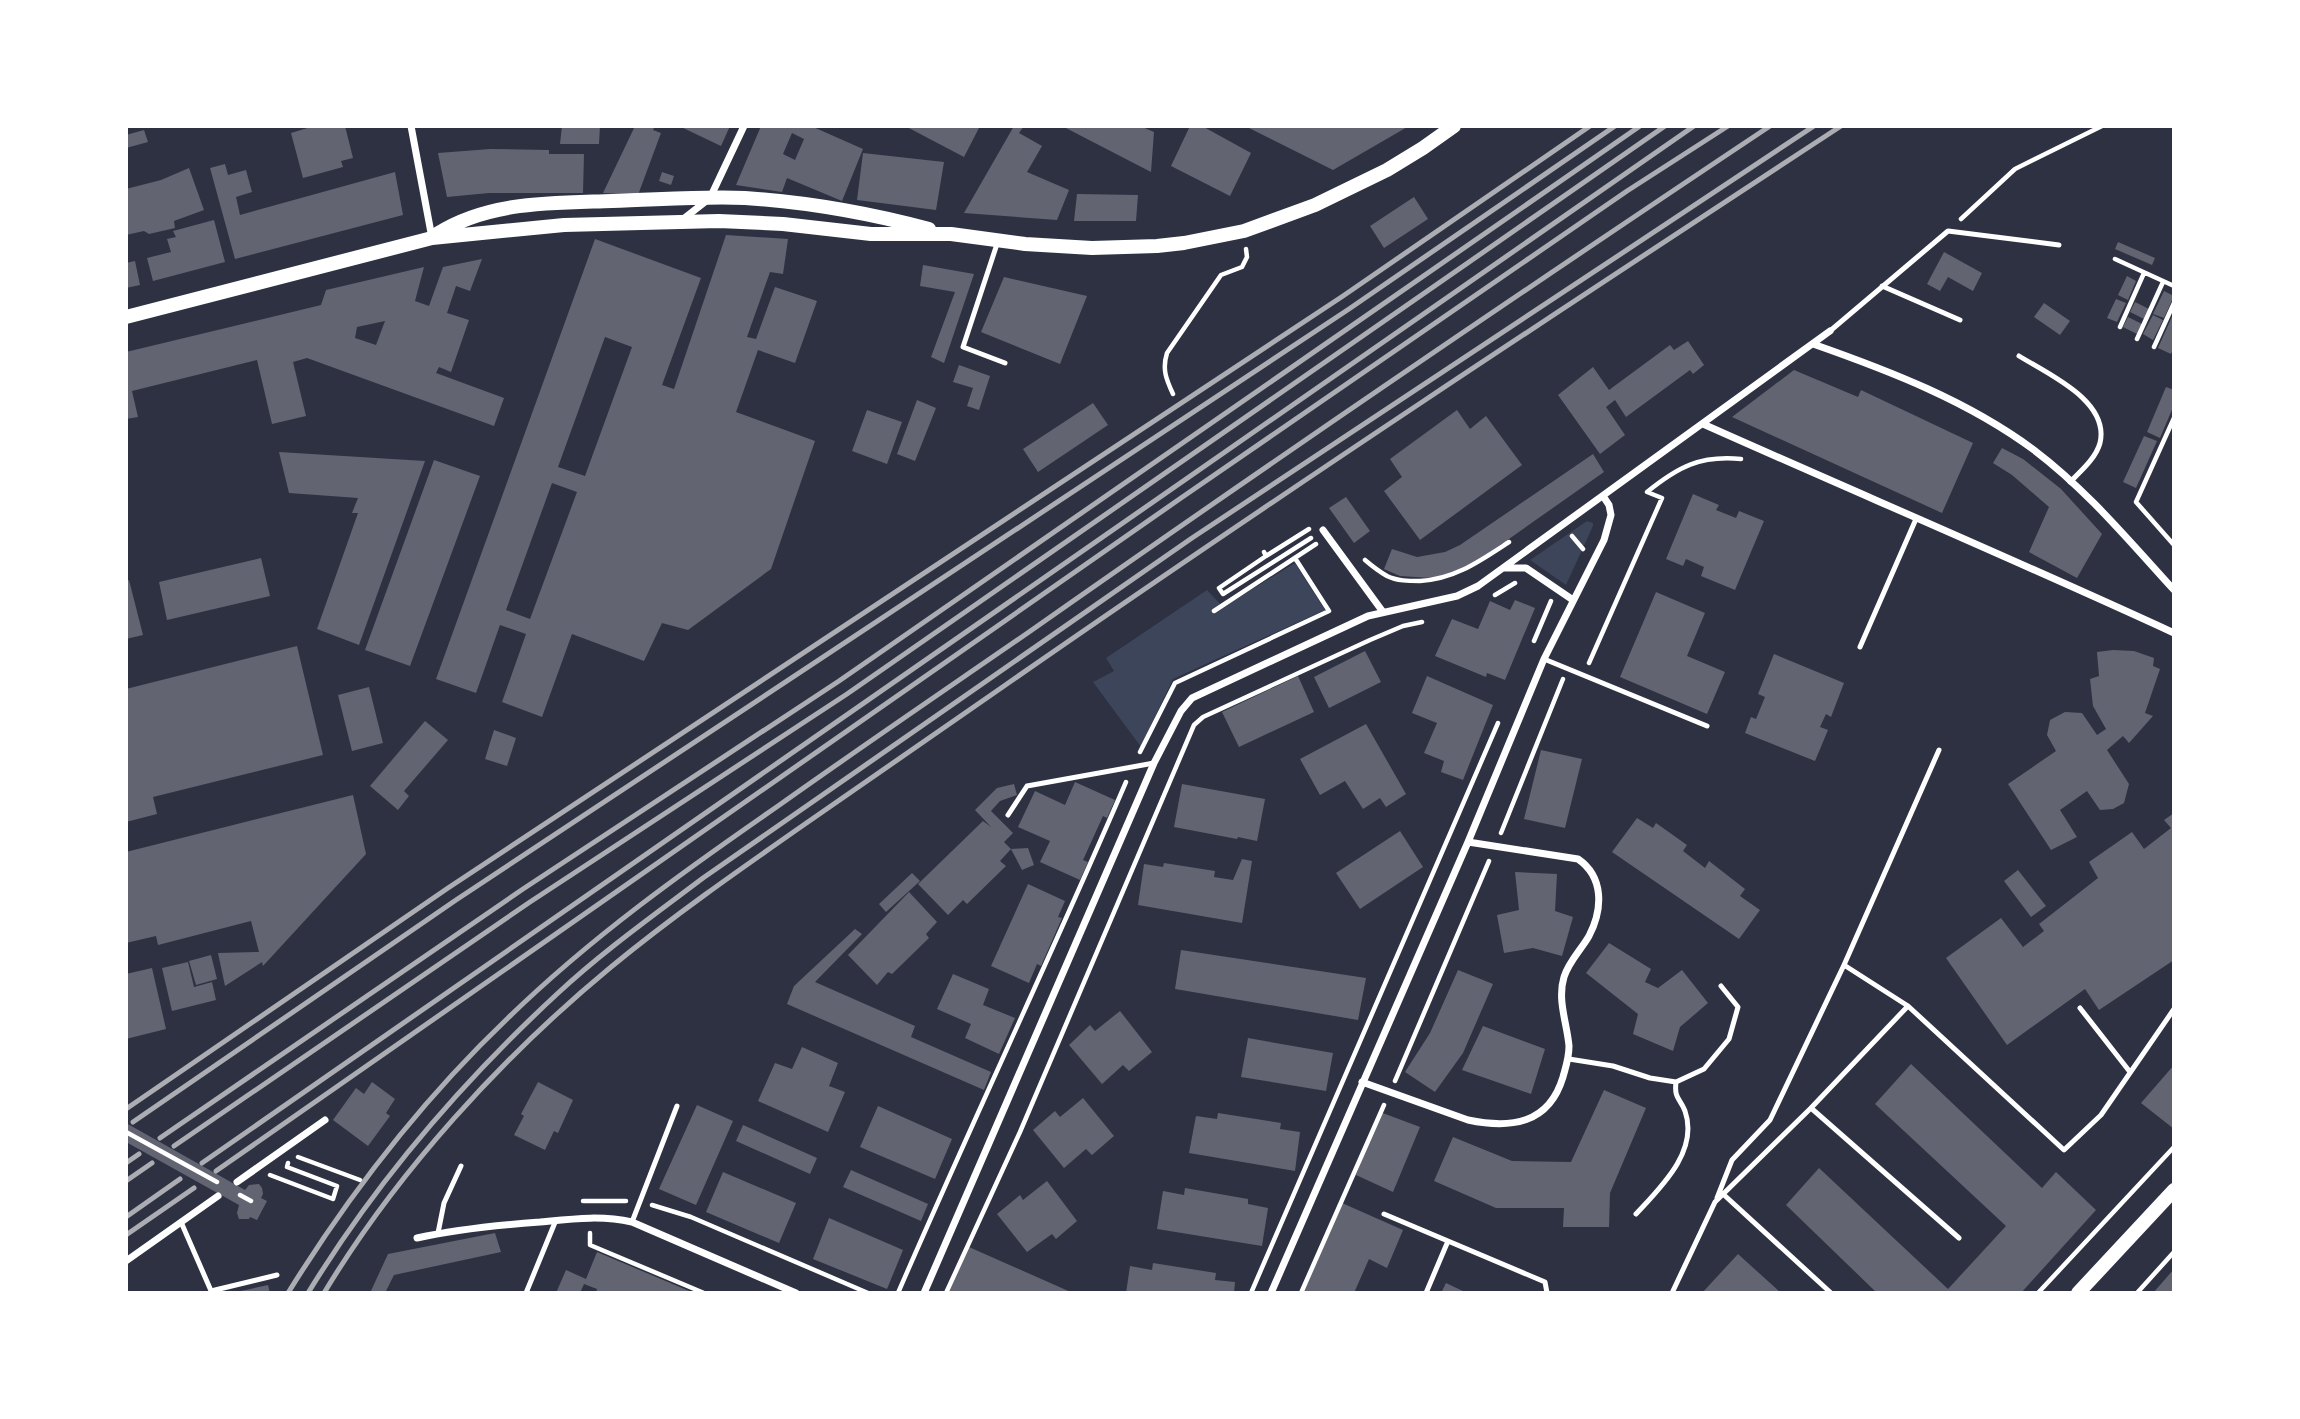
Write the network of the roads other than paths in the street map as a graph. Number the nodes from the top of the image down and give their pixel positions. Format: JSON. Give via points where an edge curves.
{"nodes":[{"id":1,"x":411,"y":126,"type":"edge"},
{"id":2,"x":744,"y":126,"type":"edge"},
{"id":3,"x":1454,"y":126,"type":"edge"},
{"id":4,"x":710,"y":198,"type":"junction"},
{"id":5,"x":681,"y":220,"type":"junction"},
{"id":6,"x":951,"y":234,"type":"junction"},
{"id":7,"x":432,"y":237,"type":"junction"},
{"id":8,"x":998,"y":241,"type":"junction"},
{"id":9,"x":2059,"y":245,"type":"dead end"},
{"id":10,"x":1882,"y":286,"type":"junction"},
{"id":11,"x":126,"y":317,"type":"edge"},
{"id":12,"x":1960,"y":320,"type":"dead end"},
{"id":13,"x":1830,"y":331,"type":"joint"},
{"id":14,"x":1813,"y":344,"type":"junction"},
{"id":15,"x":2019,"y":356,"type":"dead end"},
{"id":16,"x":1004,"y":363,"type":"dead end"},
{"id":17,"x":1703,"y":424,"type":"junction"},
{"id":18,"x":2070,"y":482,"type":"junction"},
{"id":19,"x":1603,"y":496,"type":"junction"},
{"id":20,"x":1916,"y":519,"type":"junction"},
{"id":21,"x":1323,"y":530,"type":"road end"},
{"id":22,"x":1504,"y":568,"type":"junction"},
{"id":23,"x":2174,"y":590,"type":"edge"},
{"id":24,"x":1573,"y":600,"type":"junction"},
{"id":25,"x":1383,"y":612,"type":"junction"},
{"id":26,"x":2174,"y":633,"type":"edge"},
{"id":27,"x":1860,"y":647,"type":"dead end"},
{"id":28,"x":1544,"y":659,"type":"junction"},
{"id":29,"x":1707,"y":726,"type":"dead end"},
{"id":30,"x":1939,"y":750,"type":"dead end"},
{"id":31,"x":1154,"y":763,"type":"junction"},
{"id":32,"x":1008,"y":815,"type":"dead end"},
{"id":33,"x":1468,"y":842,"type":"junction"},
{"id":34,"x":1844,"y":965,"type":"junction"},
{"id":35,"x":1721,"y":986,"type":"dead end"},
{"id":36,"x":1908,"y":1006,"type":"junction"},
{"id":37,"x":2080,"y":1008,"type":"dead end"},
{"id":38,"x":2174,"y":1009,"type":"edge"},
{"id":39,"x":1569,"y":1059,"type":"junction"},
{"id":40,"x":2130,"y":1072,"type":"junction"},
{"id":41,"x":1362,"y":1082,"type":"junction"},
{"id":42,"x":1676,"y":1082,"type":"junction"},
{"id":43,"x":677,"y":1106,"type":"dead end"},
{"id":44,"x":1811,"y":1108,"type":"junction"},
{"id":45,"x":325,"y":1120,"type":"dead end"},
{"id":46,"x":461,"y":1166,"type":"dead end"},
{"id":47,"x":237,"y":1182,"type":"dead end"},
{"id":48,"x":2174,"y":1190,"type":"edge"},
{"id":49,"x":1723,"y":1194,"type":"junction"},
{"id":50,"x":218,"y":1196,"type":"dead end"},
{"id":51,"x":1715,"y":1202,"type":"junction"},
{"id":52,"x":1384,"y":1214,"type":"dead end"},
{"id":53,"x":1636,"y":1214,"type":"dead end"},
{"id":54,"x":556,"y":1220,"type":"junction"},
{"id":55,"x":181,"y":1222,"type":"junction"},
{"id":56,"x":632,"y":1222,"type":"junction"},
{"id":57,"x":438,"y":1233,"type":"junction"},
{"id":58,"x":417,"y":1238,"type":"dead end"},
{"id":59,"x":1959,"y":1238,"type":"dead end"},
{"id":60,"x":1448,"y":1241,"type":"junction"},
{"id":61,"x":126,"y":1261,"type":"edge"},
{"id":62,"x":277,"y":1275,"type":"dead end"},
{"id":63,"x":211,"y":1292,"type":"edge"},
{"id":64,"x":526,"y":1293,"type":"edge"},
{"id":65,"x":796,"y":1293,"type":"edge"},
{"id":66,"x":924,"y":1293,"type":"edge"},
{"id":67,"x":1271,"y":1293,"type":"edge"},
{"id":68,"x":1426,"y":1293,"type":"edge"},
{"id":69,"x":1547,"y":1293,"type":"edge"},
{"id":70,"x":1672,"y":1293,"type":"edge"},
{"id":71,"x":1830,"y":1293,"type":"edge"},
{"id":72,"x":2078,"y":1293,"type":"edge"}],
"edges":[{"from":1,"to":7,"type":"street"},
{"from":2,"to":4,"type":"street"},
{"from":3,"to":8,"type":"main road","via":[[1355,187],[1244,231],[1124,248]]},
{"from":4,"to":5,"type":"street"},
{"from":4,"to":6,"type":"main road","via":[[874,214]]},
{"from":4,"to":7,"type":"main road","via":[[532,203],[473,215]]},
{"from":5,"to":6,"type":"main road","via":[[783,224],[871,234]]},
{"from":5,"to":7,"type":"main road"},
{"from":6,"to":8,"type":"main road"},
{"from":7,"to":11,"type":"main road"},
{"from":8,"to":16,"type":"lane","via":[[963,347]]},
{"from":9,"to":10,"type":"lane","via":[[1948,231]]},
{"from":10,"to":12,"type":"lane"},
{"from":10,"to":13,"type":"lane"},
{"from":13,"to":14,"type":"street"},
{"from":14,"to":17,"type":"street"},
{"from":14,"to":18,"type":"street","via":[[1943,395],[2011,434]]},
{"from":15,"to":18,"type":"lane","via":[[2081,395],[2101,426],[2100,443],[2092,458]]},
{"from":17,"to":19,"type":"street"},
{"from":17,"to":20,"type":"street"},
{"from":18,"to":23,"type":"street"},
{"from":19,"to":22,"type":"street"},
{"from":19,"to":24,"type":"street","via":[[1611,511],[1610,523]]},
{"from":20,"to":26,"type":"street"},
{"from":20,"to":27,"type":"lane"},
{"from":21,"to":25,"type":"street"},
{"from":22,"to":24,"type":"street","via":[[1525,568]]},
{"from":22,"to":25,"type":"street","via":[[1457,596]]},
{"from":24,"to":28,"type":"street"},
{"from":25,"to":31,"type":"street","via":[[1192,698]]},
{"from":28,"to":29,"type":"lane"},
{"from":28,"to":33,"type":"street"},
{"from":30,"to":34,"type":"lane"},
{"from":31,"to":32,"type":"lane","via":[[1027,786]]},
{"from":31,"to":66,"type":"street"},
{"from":33,"to":39,"type":"street","via":[[1578,859],[1598,883],[1600,898],[1590,933],[1563,980],[1562,1015]]},
{"from":33,"to":41,"type":"street"},
{"from":34,"to":36,"type":"lane"},
{"from":34,"to":51,"type":"lane","via":[[1770,1120],[1732,1160]]},
{"from":35,"to":42,"type":"lane","via":[[1738,1007],[1729,1040],[1704,1069]]},
{"from":36,"to":40,"type":"lane","via":[[2064,1150],[2101,1115]]},
{"from":36,"to":44,"type":"lane"},
{"from":37,"to":40,"type":"lane"},
{"from":38,"to":40,"type":"lane"},
{"from":39,"to":41,"type":"street","via":[[1560,1087],[1544,1111],[1506,1124],[1468,1120]]},
{"from":39,"to":42,"type":"lane"},
{"from":41,"to":67,"type":"street"},
{"from":42,"to":53,"type":"lane","via":[[1675,1094],[1685,1111],[1689,1140],[1676,1166]]},
{"from":43,"to":56,"type":"lane"},
{"from":44,"to":49,"type":"lane"},
{"from":44,"to":59,"type":"lane"},
{"from":45,"to":47,"type":"street"},
{"from":46,"to":57,"type":"lane","via":[[444,1203]]},
{"from":48,"to":72,"type":"main road"},
{"from":49,"to":51,"type":"lane"},
{"from":49,"to":71,"type":"lane"},
{"from":50,"to":55,"type":"street"},
{"from":51,"to":70,"type":"lane"},
{"from":52,"to":60,"type":"lane"},
{"from":54,"to":56,"type":"street","via":[[606,1217]]},
{"from":54,"to":57,"type":"street"},
{"from":54,"to":64,"type":"lane"},
{"from":55,"to":61,"type":"street"},
{"from":55,"to":63,"type":"lane"},
{"from":56,"to":65,"type":"street"},
{"from":57,"to":58,"type":"street"},
{"from":60,"to":68,"type":"lane"},
{"from":60,"to":69,"type":"lane","via":[[1545,1282]]},
{"from":62,"to":63,"type":"lane"}]}
